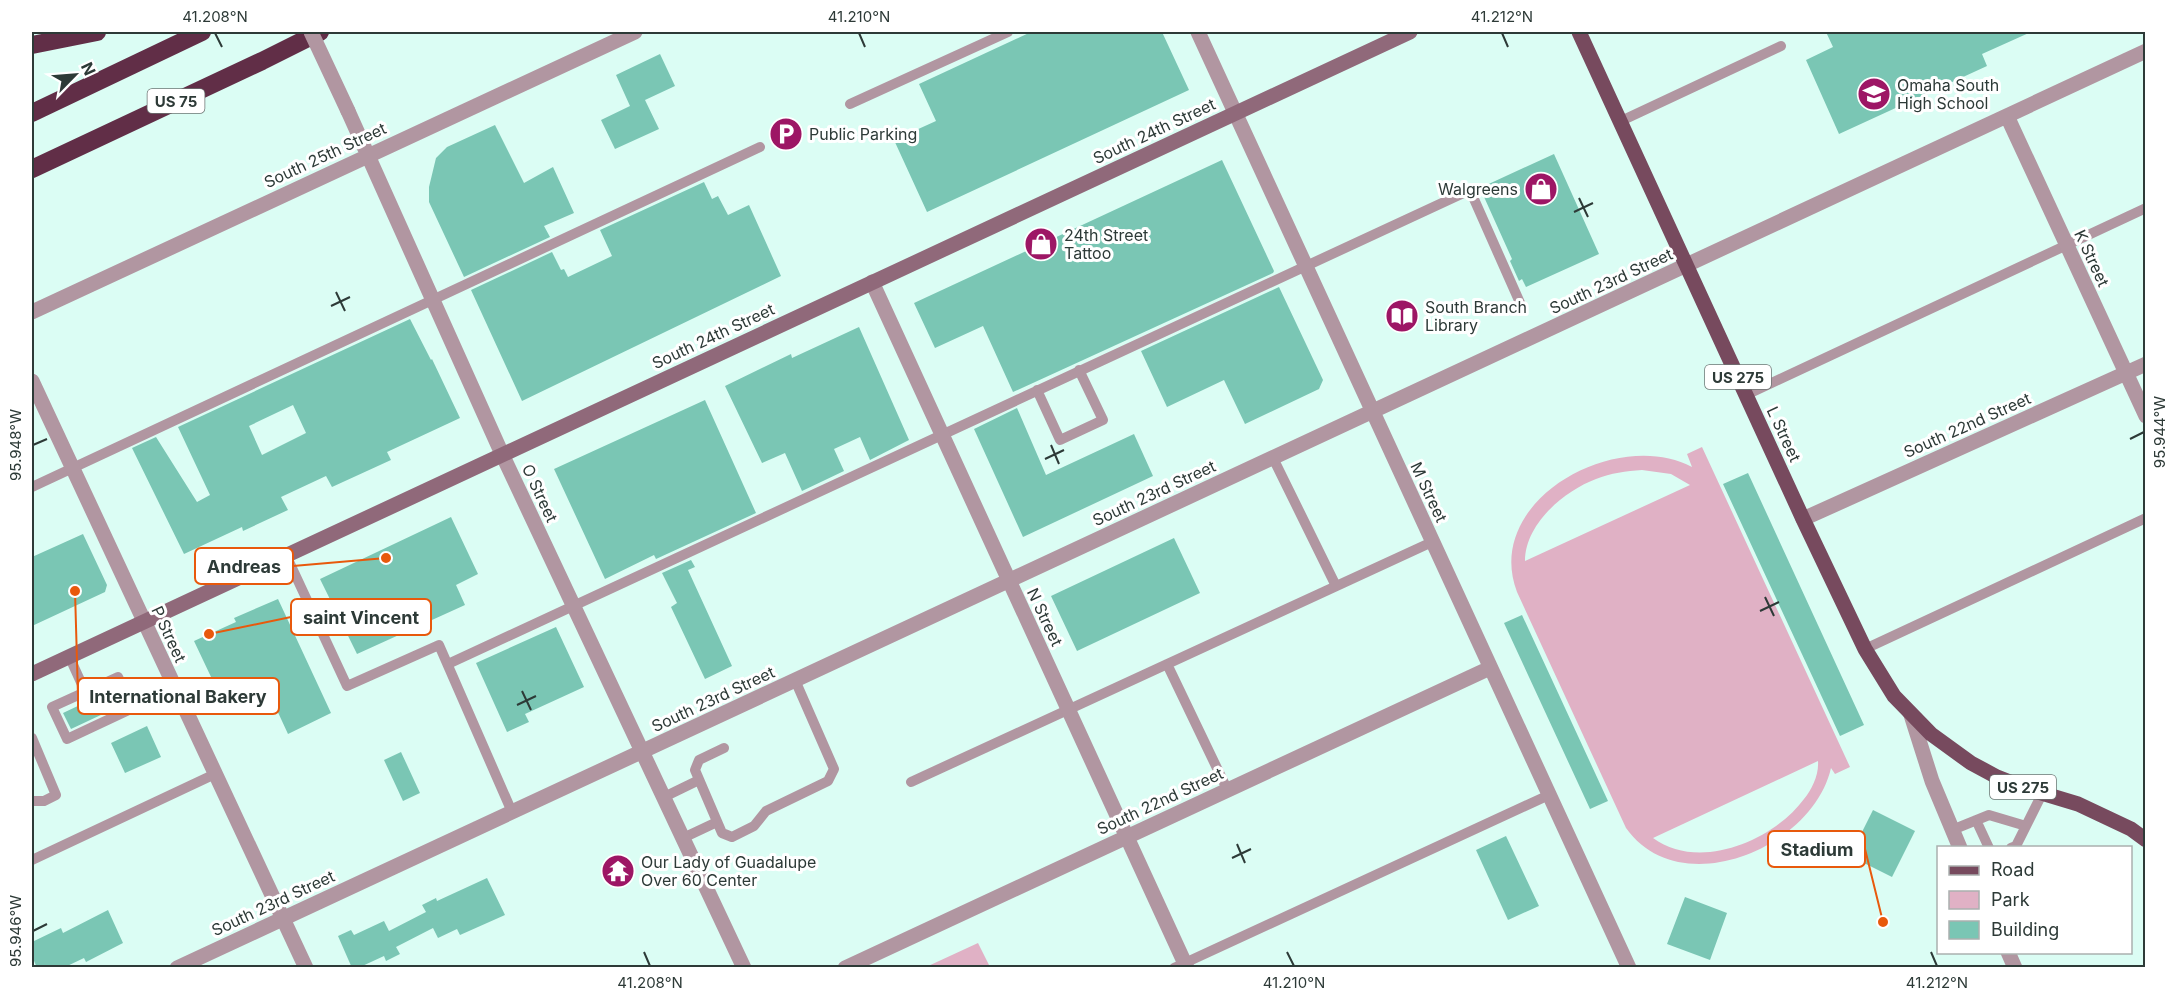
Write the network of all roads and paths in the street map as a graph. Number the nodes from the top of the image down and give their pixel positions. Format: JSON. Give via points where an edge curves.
{"nodes":[{"id":1,"x":97,"y":32,"type":"edge"},
{"id":2,"x":202,"y":32,"type":"edge"},
{"id":3,"x":311,"y":32,"type":"edge"},
{"id":4,"x":320,"y":32,"type":"edge"},
{"id":5,"x":635,"y":32,"type":"edge"},
{"id":6,"x":1008,"y":32,"type":"edge"},
{"id":7,"x":1198,"y":32,"type":"edge"},
{"id":8,"x":1410,"y":32,"type":"edge"},
{"id":9,"x":1579,"y":32,"type":"edge"},
{"id":10,"x":32,"y":45,"type":"edge"},
{"id":11,"x":1781,"y":46,"type":"dead end"},
{"id":12,"x":2145,"y":51,"type":"edge"},
{"id":13,"x":850,"y":104,"type":"dead end"},
{"id":14,"x":1236,"y":112,"type":"junction"},
{"id":15,"x":32,"y":113,"type":"edge"},
{"id":16,"x":2007,"y":116,"type":"junction"},
{"id":17,"x":1621,"y":121,"type":"junction"},
{"id":18,"x":760,"y":147,"type":"dead end"},
{"id":19,"x":367,"y":156,"type":"junction"},
{"id":20,"x":32,"y":169,"type":"edge"},
{"id":21,"x":2145,"y":208,"type":"edge"},
{"id":22,"x":2067,"y":246,"type":"junction"},
{"id":23,"x":1306,"y":265,"type":"junction"},
{"id":24,"x":1687,"y":265,"type":"junction"},
{"id":25,"x":872,"y":282,"type":"junction"},
{"id":26,"x":433,"y":300,"type":"junction"},
{"id":27,"x":1521,"y":304,"type":"dead end"},
{"id":28,"x":32,"y":312,"type":"edge"},
{"id":29,"x":2145,"y":364,"type":"edge"},
{"id":30,"x":1079,"y":370,"type":"junction"},
{"id":31,"x":2126,"y":373,"type":"junction"},
{"id":32,"x":32,"y":381,"type":"edge"},
{"id":33,"x":1037,"y":390,"type":"junction"},
{"id":34,"x":1746,"y":395,"type":"junction"},
{"id":35,"x":1372,"y":412,"type":"junction"},
{"id":36,"x":2145,"y":416,"type":"edge"},
{"id":37,"x":941,"y":434,"type":"junction"},
{"id":38,"x":502,"y":454,"type":"junction"},
{"id":39,"x":1273,"y":458,"type":"junction"},
{"id":40,"x":72,"y":468,"type":"junction"},
{"id":41,"x":32,"y":487,"type":"edge"},
{"id":42,"x":2145,"y":518,"type":"edge"},
{"id":43,"x":1803,"y":519,"type":"junction"},
{"id":44,"x":1432,"y":542,"type":"junction"},
{"id":45,"x":286,"y":555,"type":"junction"},
{"id":46,"x":1008,"y":581,"type":"junction"},
{"id":47,"x":1336,"y":586,"type":"junction"},
{"id":48,"x":573,"y":605,"type":"junction"},
{"id":49,"x":143,"y":621,"type":"junction"},
{"id":50,"x":1865,"y":649,"type":"junction"},
{"id":51,"x":69,"y":656,"type":"junction"},
{"id":52,"x":448,"y":664,"type":"junction"},
{"id":53,"x":1167,"y":664,"type":"junction"},
{"id":54,"x":1490,"y":668,"type":"junction"},
{"id":55,"x":32,"y":674,"type":"edge"},
{"id":56,"x":795,"y":680,"type":"junction"},
{"id":57,"x":175,"y":688,"type":"junction"},
{"id":58,"x":87,"y":696,"type":"junction"},
{"id":59,"x":133,"y":708,"type":"junction"},
{"id":60,"x":1068,"y":709,"type":"junction"},
{"id":61,"x":1911,"y":715,"type":"junction"},
{"id":62,"x":32,"y":738,"type":"edge"},
{"id":63,"x":724,"y":748,"type":"dead end"},
{"id":64,"x":642,"y":752,"type":"junction"},
{"id":65,"x":215,"y":774,"type":"junction"},
{"id":66,"x":699,"y":780,"type":"junction"},
{"id":67,"x":911,"y":782,"type":"dead end"},
{"id":68,"x":1227,"y":789,"type":"junction"},
{"id":69,"x":2042,"y":794,"type":"junction"},
{"id":70,"x":1549,"y":795,"type":"junction"},
{"id":71,"x":664,"y":797,"type":"junction"},
{"id":72,"x":32,"y":801,"type":"edge"},
{"id":73,"x":512,"y":812,"type":"junction"},
{"id":74,"x":1976,"y":820,"type":"junction"},
{"id":75,"x":717,"y":822,"type":"junction"},
{"id":76,"x":2026,"y":826,"type":"junction"},
{"id":77,"x":1952,"y":830,"type":"junction"},
{"id":78,"x":1127,"y":836,"type":"junction"},
{"id":79,"x":683,"y":838,"type":"junction"},
{"id":80,"x":2145,"y":840,"type":"edge"},
{"id":81,"x":1959,"y":846,"type":"edge"},
{"id":82,"x":1988,"y":846,"type":"edge"},
{"id":83,"x":2016,"y":846,"type":"edge"},
{"id":84,"x":32,"y":860,"type":"edge"},
{"id":85,"x":283,"y":918,"type":"junction"},
{"id":86,"x":2009,"y":954,"type":"edge"},
{"id":87,"x":1182,"y":966,"type":"edge"},
{"id":88,"x":177,"y":968,"type":"edge"},
{"id":89,"x":306,"y":968,"type":"edge"},
{"id":90,"x":744,"y":968,"type":"edge"},
{"id":91,"x":845,"y":968,"type":"edge"},
{"id":92,"x":1629,"y":968,"type":"edge"},
{"id":93,"x":2015,"y":968,"type":"edge"}],
"edges":[{"from":1,"to":10,"type":"highway"},
{"from":2,"to":15,"type":"highway"},
{"from":3,"to":19,"type":"street","name":"O Street","bridge":true},
{"from":4,"to":20,"type":"highway","number":"US 75"},
{"from":5,"to":19,"type":"street","name":"South 25th Street"},
{"from":6,"to":13,"type":"lane"},
{"from":7,"to":14,"type":"street","name":"M Street"},
{"from":8,"to":14,"type":"main road","name":"South 24th Street"},
{"from":9,"to":17,"type":"main road","name":"L Street","number":"US 275"},
{"from":11,"to":17,"type":"lane"},
{"from":12,"to":16,"type":"street","name":"South 23rd Street"},
{"from":14,"to":23,"type":"street","name":"M Street"},
{"from":14,"to":25,"type":"main road","name":"South 24th Street"},
{"from":16,"to":22,"type":"street","name":"K Street"},
{"from":16,"to":24,"type":"street","name":"South 23rd Street"},
{"from":17,"to":24,"type":"main road","name":"L Street","number":"US 275"},
{"from":18,"to":26,"type":"lane"},
{"from":19,"to":26,"type":"street","name":"O Street"},
{"from":19,"to":28,"type":"street","name":"South 25th Street"},
{"from":21,"to":22,"type":"lane"},
{"from":22,"to":31,"type":"street","name":"K Street"},
{"from":22,"to":34,"type":"lane"},
{"from":23,"to":27,"type":"lane","via":[[1470,190]]},
{"from":23,"to":30,"type":"lane"},
{"from":23,"to":35,"type":"street","name":"M Street"},
{"from":24,"to":34,"type":"main road","name":"L Street","number":"US 275"},
{"from":24,"to":35,"type":"street","name":"South 23rd Street"},
{"from":25,"to":37,"type":"street","name":"N Street"},
{"from":25,"to":38,"type":"main road","name":"South 24th Street"},
{"from":26,"to":38,"type":"street","name":"O Street"},
{"from":26,"to":40,"type":"lane"},
{"from":29,"to":31,"type":"street","name":"South 22nd Street"},
{"from":30,"to":33,"type":"lane"},
{"from":30,"to":33,"type":"lane","via":[[1102,420],[1060,440]]},
{"from":31,"to":36,"type":"street","name":"K Street"},
{"from":31,"to":43,"type":"street","name":"South 22nd Street"},
{"from":32,"to":40,"type":"street","name":"P Street"},
{"from":33,"to":37,"type":"lane"},
{"from":34,"to":43,"type":"main road","name":"L Street","number":"US 275"},
{"from":35,"to":39,"type":"street","name":"South 23rd Street"},
{"from":35,"to":44,"type":"street","name":"M Street"},
{"from":37,"to":46,"type":"street","name":"N Street"},
{"from":37,"to":48,"type":"lane"},
{"from":38,"to":45,"type":"main road","name":"South 24th Street"},
{"from":38,"to":48,"type":"street","name":"O Street"},
{"from":39,"to":46,"type":"street","name":"South 23rd Street"},
{"from":39,"to":47,"type":"lane"},
{"from":40,"to":41,"type":"lane"},
{"from":40,"to":49,"type":"street","name":"P Street"},
{"from":42,"to":50,"type":"lane"},
{"from":43,"to":50,"type":"main road","name":"L Street","number":"US 275"},
{"from":44,"to":47,"type":"lane"},
{"from":44,"to":54,"type":"street","name":"M Street"},
{"from":45,"to":49,"type":"main road","name":"South 24th Street"},
{"from":45,"to":52,"type":"lane","via":[[346,686],[439,645]]},
{"from":46,"to":56,"type":"street","name":"South 23rd Street"},
{"from":46,"to":60,"type":"street","name":"N Street"},
{"from":47,"to":53,"type":"lane"},
{"from":48,"to":52,"type":"lane"},
{"from":48,"to":64,"type":"street","name":"O Street"},
{"from":49,"to":51,"type":"main road","name":"South 24th Street"},
{"from":49,"to":57,"type":"street","name":"P Street"},
{"from":50,"to":61,"type":"main road","name":"L Street","number":"US 275","via":[[1894,696]]},
{"from":51,"to":55,"type":"main road","name":"South 24th Street"},
{"from":51,"to":58,"type":"lane"},
{"from":52,"to":73,"type":"lane"},
{"from":53,"to":60,"type":"lane"},
{"from":53,"to":68,"type":"lane"},
{"from":54,"to":68,"type":"street","name":"South 22nd Street"},
{"from":54,"to":70,"type":"street","name":"M Street"},
{"from":56,"to":64,"type":"street","name":"South 23rd Street"},
{"from":56,"to":75,"type":"lane","via":[[834,769],[828,781],[765,811],[754,826],[732,837],[722,833]]},
{"from":57,"to":59,"type":"lane"},
{"from":57,"to":65,"type":"street","name":"P Street"},
{"from":58,"to":59,"type":"lane","via":[[118,677]]},
{"from":58,"to":59,"type":"lane","via":[[52,707],[67,739],[113,714]]},
{"from":60,"to":67,"type":"lane"},
{"from":60,"to":78,"type":"street","name":"N Street"},
{"from":61,"to":69,"type":"main road","number":"US 275","via":[[1971,763]]},
{"from":61,"to":77,"type":"street","name":"L Street"},
{"from":62,"to":72,"type":"lane","via":[[56,795]]},
{"from":63,"to":66,"type":"lane","via":[[699,760],[695,770]]},
{"from":64,"to":71,"type":"street","name":"O Street"},
{"from":64,"to":73,"type":"street","name":"South 23rd Street"},
{"from":65,"to":84,"type":"lane"},
{"from":65,"to":85,"type":"street","name":"P Street"},
{"from":66,"to":71,"type":"lane"},
{"from":66,"to":75,"type":"lane"},
{"from":68,"to":78,"type":"street","name":"South 22nd Street"},
{"from":69,"to":76,"type":"lane"},
{"from":69,"to":80,"type":"main road","number":"US 275","via":[[2078,804],[2131,829]]},
{"from":70,"to":87,"type":"lane"},
{"from":70,"to":92,"type":"street","name":"M Street"},
{"from":71,"to":79,"type":"street","name":"O Street"},
{"from":73,"to":85,"type":"street","name":"South 23rd Street"},
{"from":74,"to":76,"type":"lane","via":[[1989,815]]},
{"from":74,"to":77,"type":"lane"},
{"from":74,"to":82,"type":"lane"},
{"from":75,"to":79,"type":"lane"},
{"from":76,"to":83,"type":"lane"},
{"from":77,"to":81,"type":"street","name":"L Street"},
{"from":78,"to":87,"type":"street","name":"N Street"},
{"from":78,"to":91,"type":"street","name":"South 22nd Street"},
{"from":79,"to":90,"type":"street","name":"O Street"},
{"from":85,"to":88,"type":"street","name":"South 23rd Street"},
{"from":85,"to":89,"type":"street","name":"P Street"},
{"from":86,"to":93,"type":"street"}]}
